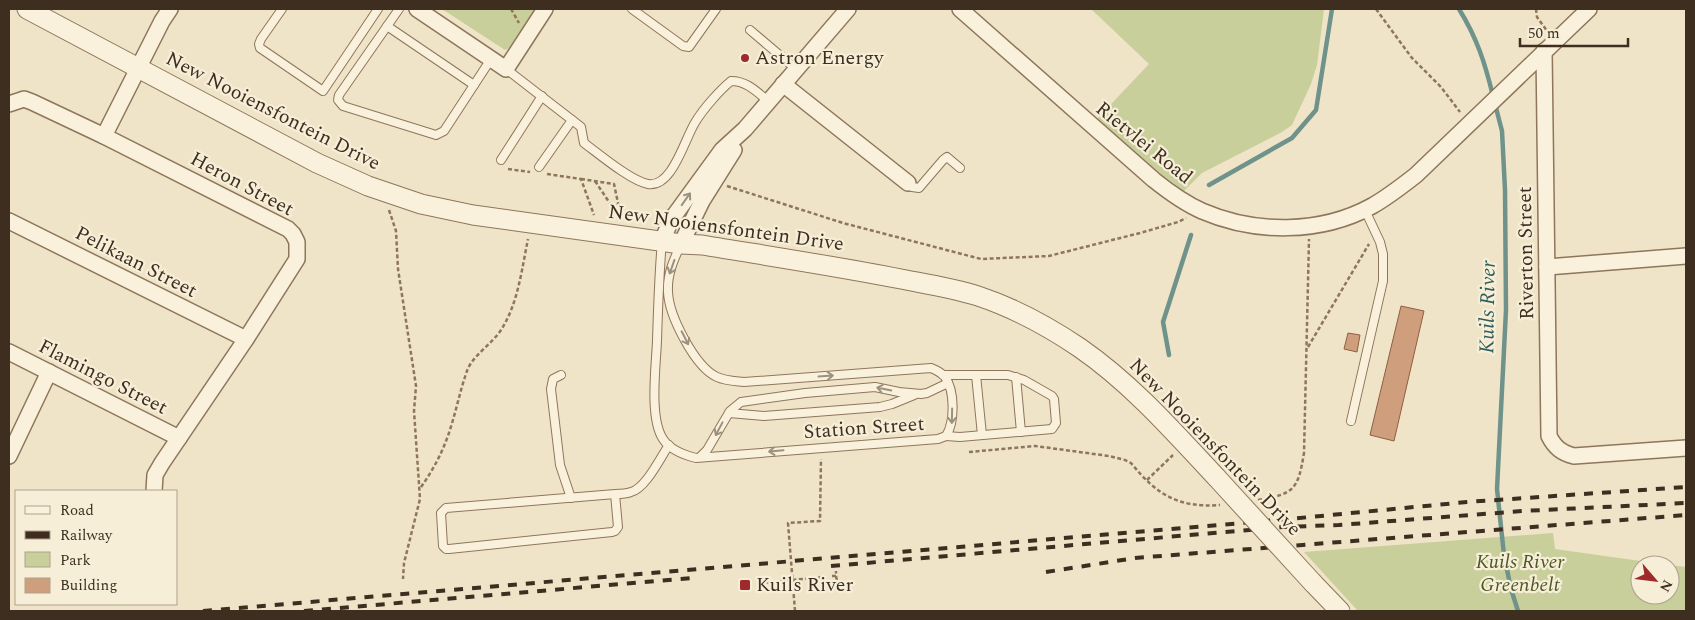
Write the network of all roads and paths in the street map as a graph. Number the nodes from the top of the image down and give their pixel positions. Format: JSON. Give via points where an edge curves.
{"nodes":[{"id":1,"x":27,"y":9,"type":"edge"},
{"id":2,"x":170,"y":9,"type":"edge"},
{"id":3,"x":282,"y":9,"type":"edge"},
{"id":4,"x":367,"y":9,"type":"edge"},
{"id":5,"x":399,"y":9,"type":"edge"},
{"id":6,"x":417,"y":9,"type":"edge"},
{"id":7,"x":545,"y":9,"type":"edge"},
{"id":8,"x":632,"y":9,"type":"edge"},
{"id":9,"x":716,"y":9,"type":"edge"},
{"id":10,"x":848,"y":9,"type":"edge"},
{"id":11,"x":960,"y":9,"type":"edge"},
{"id":12,"x":1376,"y":9,"type":"edge"},
{"id":13,"x":1536,"y":9,"type":"edge"},
{"id":14,"x":1589,"y":9,"type":"edge"},
{"id":15,"x":377,"y":11,"type":"edge"},
{"id":16,"x":387,"y":26,"type":"junction"},
{"id":17,"x":750,"y":30,"type":"dead end"},
{"id":18,"x":1547,"y":32,"type":"dead end"},
{"id":19,"x":1544,"y":51,"type":"junction"},
{"id":20,"x":491,"y":59,"type":"junction"},
{"id":21,"x":139,"y":68,"type":"junction"},
{"id":22,"x":506,"y":69,"type":"junction"},
{"id":23,"x":796,"y":69,"type":"junction"},
{"id":24,"x":783,"y":84,"type":"junction"},
{"id":25,"x":474,"y":85,"type":"junction"},
{"id":26,"x":542,"y":96,"type":"junction"},
{"id":27,"x":768,"y":101,"type":"junction"},
{"id":28,"x":9,"y":104,"type":"edge"},
{"id":29,"x":1467,"y":117,"type":"junction"},
{"id":30,"x":572,"y":120,"type":"junction"},
{"id":31,"x":745,"y":129,"type":"junction"},
{"id":32,"x":104,"y":136,"type":"junction"},
{"id":33,"x":501,"y":160,"type":"dead end"},
{"id":34,"x":506,"y":168,"type":"dead end"},
{"id":35,"x":960,"y":168,"type":"dead end"},
{"id":36,"x":539,"y":170,"type":"joint"},
{"id":37,"x":530,"y":172,"type":"dead end"},
{"id":38,"x":581,"y":179,"type":"junction"},
{"id":39,"x":594,"y":181,"type":"junction"},
{"id":40,"x":908,"y":183,"type":"joint"},
{"id":41,"x":723,"y":185,"type":"dead end"},
{"id":42,"x":388,"y":206,"type":"dead end"},
{"id":43,"x":1365,"y":210,"type":"junction"},
{"id":44,"x":618,"y":214,"type":"junction"},
{"id":45,"x":1189,"y":217,"type":"dead end"},
{"id":46,"x":595,"y":218,"type":"dead end"},
{"id":47,"x":9,"y":220,"type":"edge"},
{"id":48,"x":621,"y":221,"type":"dead end"},
{"id":49,"x":1376,"y":235,"type":"junction"},
{"id":50,"x":1309,"y":237,"type":"dead end"},
{"id":51,"x":528,"y":239,"type":"dead end"},
{"id":52,"x":662,"y":241,"type":"junction"},
{"id":53,"x":681,"y":244,"type":"junction"},
{"id":54,"x":1686,"y":256,"type":"edge"},
{"id":55,"x":1546,"y":266,"type":"junction"},
{"id":56,"x":246,"y":339,"type":"junction"},
{"id":57,"x":1307,"y":348,"type":"junction"},
{"id":58,"x":9,"y":352,"type":"edge"},
{"id":59,"x":49,"y":372,"type":"junction"},
{"id":60,"x":561,"y":375,"type":"dead end"},
{"id":61,"x":943,"y":375,"type":"junction"},
{"id":62,"x":976,"y":375,"type":"junction"},
{"id":63,"x":1016,"y":378,"type":"junction"},
{"id":64,"x":948,"y":383,"type":"junction"},
{"id":65,"x":916,"y":394,"type":"junction"},
{"id":66,"x":729,"y":413,"type":"junction"},
{"id":67,"x":1351,"y":421,"type":"dead end"},
{"id":68,"x":1021,"y":432,"type":"junction"},
{"id":69,"x":982,"y":435,"type":"junction"},
{"id":70,"x":946,"y":436,"type":"junction"},
{"id":71,"x":179,"y":438,"type":"junction"},
{"id":72,"x":669,"y":445,"type":"junction"},
{"id":73,"x":1686,"y":448,"type":"edge"},
{"id":74,"x":969,"y":452,"type":"dead end"},
{"id":75,"x":1177,"y":452,"type":"dead end"},
{"id":76,"x":9,"y":456,"type":"edge"},
{"id":77,"x":699,"y":457,"type":"junction"},
{"id":78,"x":821,"y":466,"type":"dead end"},
{"id":79,"x":1147,"y":480,"type":"junction"},
{"id":80,"x":420,"y":488,"type":"junction"},
{"id":81,"x":154,"y":490,"type":"edge"},
{"id":82,"x":615,"y":494,"type":"junction"},
{"id":83,"x":571,"y":498,"type":"junction"},
{"id":84,"x":1256,"y":500,"type":"dead end"},
{"id":85,"x":1223,"y":505,"type":"dead end"},
{"id":86,"x":836,"y":570,"type":"dead end"},
{"id":87,"x":823,"y":577,"type":"dead end"},
{"id":88,"x":748,"y":578,"type":"dead end"},
{"id":89,"x":402,"y":579,"type":"dead end"},
{"id":90,"x":792,"y":580,"type":"junction"},
{"id":91,"x":837,"y":581,"type":"dead end"},
{"id":92,"x":760,"y":583,"type":"dead end"},
{"id":93,"x":749,"y":590,"type":"dead end"},
{"id":94,"x":795,"y":611,"type":"edge"},
{"id":95,"x":1340,"y":611,"type":"edge"}],
"edges":[{"from":1,"to":21,"type":"street","name":"New Nooiensfontein Drive"},
{"from":2,"to":21,"type":"street"},
{"from":3,"to":15,"type":"lane","via":[[261,40],[260,48],[323,91]]},
{"from":4,"to":15,"type":"lane"},
{"from":5,"to":16,"type":"lane"},
{"from":6,"to":20,"type":"street"},
{"from":7,"to":22,"type":"street"},
{"from":8,"to":9,"type":"lane","via":[[689,47]]},
{"from":10,"to":23,"type":"street"},
{"from":11,"to":43,"type":"street","name":"Rietvlei Road","via":[[1154,180],[1200,210],[1244,224],[1282,228],[1319,224]]},
{"from":12,"to":29,"type":"path","via":[[1412,58]]},
{"from":13,"to":18,"type":"path","via":[[1537,18]]},
{"from":14,"to":19,"type":"street","name":"Rietvlei Road"},
{"from":16,"to":25,"type":"lane"},
{"from":16,"to":25,"type":"lane","via":[[339,95],[338,100],[344,106],[436,135],[444,131]]},
{"from":17,"to":23,"type":"lane"},
{"from":19,"to":29,"type":"street","name":"Rietvlei Road"},
{"from":19,"to":55,"type":"street","name":"Riverton Street"},
{"from":20,"to":22,"type":"street"},
{"from":20,"to":25,"type":"lane"},
{"from":21,"to":32,"type":"street"},
{"from":21,"to":52,"type":"street","name":"New Nooiensfontein Drive","via":[[318,163],[368,186],[422,204],[473,215]]},
{"from":22,"to":26,"type":"lane"},
{"from":23,"to":24,"type":"street"},
{"from":24,"to":27,"type":"street"},
{"from":24,"to":40,"type":"street"},
{"from":26,"to":30,"type":"lane"},
{"from":26,"to":33,"type":"lane"},
{"from":27,"to":30,"type":"lane","via":[[750,86],[731,81],[696,120],[671,172],[661,181],[651,184],[634,178],[584,143],[580,127]]},
{"from":27,"to":31,"type":"street"},
{"from":28,"to":32,"type":"street","name":"Heron Street","via":[[24,99]]},
{"from":29,"to":43,"type":"street","name":"Rietvlei Road","via":[[1416,175],[1390,196]]},
{"from":30,"to":36,"type":"lane"},
{"from":52,"to":31,"type":"street","one_way":true,"via":[[671,220],[701,178],[722,150]]},
{"from":31,"to":53,"type":"street","via":[[702,201]]},
{"from":32,"to":56,"type":"street","name":"Heron Street","via":[[293,234],[297,242],[297,259]]},
{"from":34,"to":37,"type":"path"},
{"from":35,"to":40,"type":"lane","via":[[947,157],[919,188]]},
{"from":36,"to":38,"type":"path"},
{"from":38,"to":39,"type":"path"},
{"from":38,"to":46,"type":"path"},
{"from":39,"to":44,"type":"path"},
{"from":39,"to":44,"type":"path","via":[[614,184]]},
{"from":41,"to":45,"type":"path","via":[[843,223],[981,259],[1049,256],[1140,234]]},
{"from":42,"to":80,"type":"path","via":[[396,231],[398,269],[416,386],[414,411]]},
{"from":43,"to":49,"type":"lane"},
{"from":44,"to":48,"type":"path"},
{"from":47,"to":56,"type":"street","name":"Pelikaan Street"},
{"from":49,"to":57,"type":"path"},
{"from":49,"to":67,"type":"lane","via":[[1383,254],[1383,281]]},
{"from":50,"to":57,"type":"path"},
{"from":51,"to":80,"type":"path","via":[[507,320],[500,332],[470,362],[446,441]]},
{"from":52,"to":53,"type":"street","name":"New Nooiensfontein Drive"},
{"from":52,"to":72,"type":"lane","via":[[655,405],[659,430]]},
{"from":53,"to":61,"type":"lane","one_way":true,"via":[[669,274],[670,305],[694,356],[703,368],[718,378],[744,382],[931,368]]},
{"from":53,"to":95,"type":"street","name":"New Nooiensfontein Drive","bridge":true,"via":[[859,271],[955,290],[1003,306],[1065,338],[1122,380],[1149,406]]},
{"from":54,"to":55,"type":"street"},
{"from":55,"to":73,"type":"street","name":"Riverton Street","via":[[1548,430],[1552,442],[1560,451],[1574,456]]},
{"from":56,"to":71,"type":"street","name":"Heron Street"},
{"from":57,"to":84,"type":"path","via":[[1304,453],[1300,478],[1288,492]]},
{"from":58,"to":59,"type":"street","name":"Flamingo Street"},
{"from":59,"to":71,"type":"street","name":"Flamingo Street"},
{"from":59,"to":76,"type":"street"},
{"from":60,"to":83,"type":"lane","via":[[553,379],[551,390],[560,465]]},
{"from":61,"to":62,"type":"lane"},
{"from":61,"to":64,"type":"lane","name":"Station Street"},
{"from":62,"to":63,"type":"lane"},
{"from":62,"to":69,"type":"lane"},
{"from":63,"to":68,"type":"lane"},
{"from":63,"to":68,"type":"lane","via":[[1052,396],[1056,404],[1056,423],[1052,429]]},
{"from":64,"to":65,"type":"lane","via":[[927,393]]},
{"from":64,"to":70,"type":"lane","name":"Station Street","one_way":true,"via":[[953,416]]},
{"from":65,"to":66,"type":"lane","via":[[880,408],[764,416]]},
{"from":65,"to":66,"type":"lane","one_way":true,"via":[[875,387],[805,393],[741,402]]},
{"from":66,"to":77,"type":"lane","one_way":true,"via":[[707,450]]},
{"from":68,"to":69,"type":"lane"},
{"from":69,"to":70,"type":"lane"},
{"from":70,"to":77,"type":"lane","name":"Station Street","one_way":true},
{"from":71,"to":81,"type":"street","name":"Heron Street","via":[[155,475]]},
{"from":72,"to":77,"type":"lane","name":"Station Street","via":[[683,454]]},
{"from":72,"to":82,"type":"lane","via":[[641,486],[630,493]]},
{"from":74,"to":79,"type":"path","via":[[1034,446],[1109,456],[1131,463]]},
{"from":75,"to":79,"type":"path"},
{"from":78,"to":90,"type":"path","via":[[820,521],[788,523]]},
{"from":79,"to":85,"type":"path","via":[[1164,494],[1184,503]]},
{"from":80,"to":89,"type":"path"},
{"from":82,"to":83,"type":"lane"},
{"from":82,"to":83,"type":"lane","via":[[618,527],[612,532],[449,549],[443,546],[441,513],[446,508]]},
{"from":86,"to":91,"type":"path","via":[[834,576]]},
{"from":87,"to":90,"type":"path"},
{"from":88,"to":93,"type":"path"},
{"from":90,"to":92,"type":"path"},
{"from":90,"to":94,"type":"path"}]}
